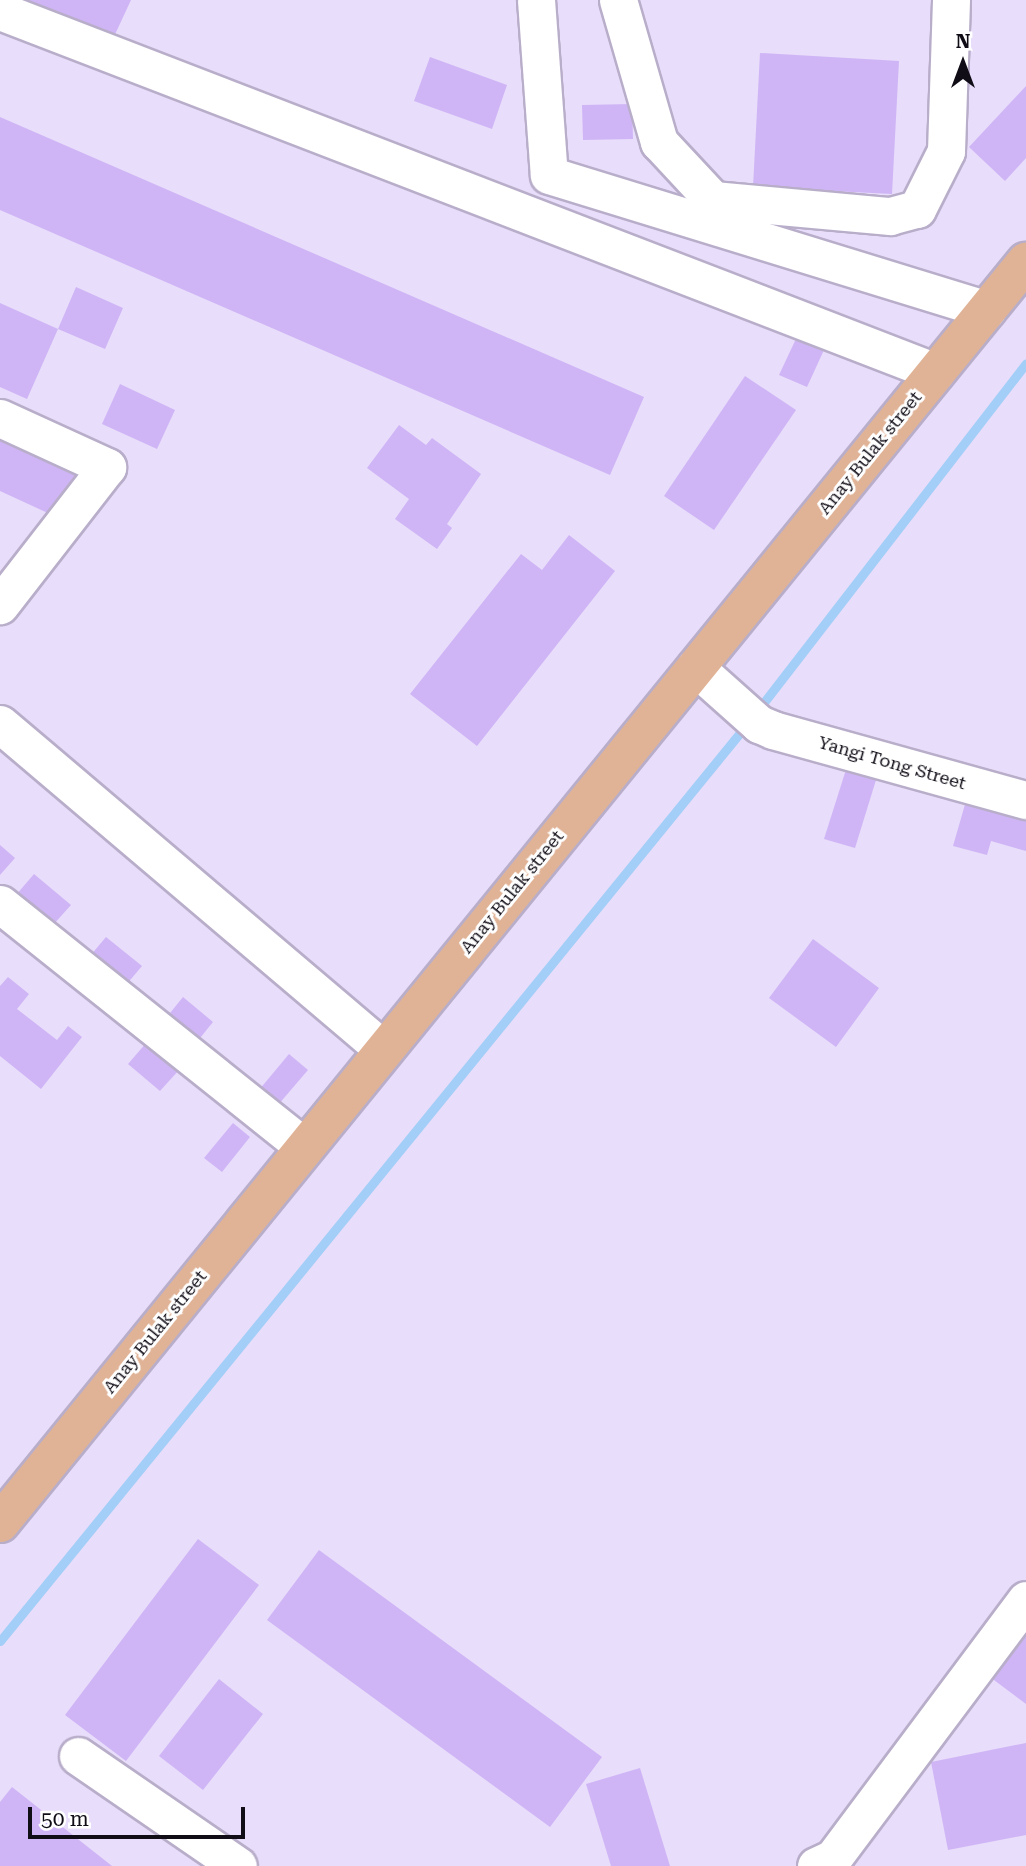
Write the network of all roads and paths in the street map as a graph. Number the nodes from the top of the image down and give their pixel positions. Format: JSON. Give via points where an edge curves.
{"nodes":[{"id":1,"x":536,"y":0,"type":"edge"},
{"id":2,"x":618,"y":0,"type":"edge"},
{"id":3,"x":951,"y":0,"type":"edge"},
{"id":4,"x":0,"y":11,"type":"edge"},
{"id":5,"x":1011,"y":289,"type":"edge"},
{"id":6,"x":936,"y":372,"type":"junction"},
{"id":7,"x":0,"y":418,"type":"edge"},
{"id":8,"x":0,"y":605,"type":"edge"},
{"id":9,"x":707,"y":678,"type":"junction"},
{"id":10,"x":0,"y":724,"type":"edge"},
{"id":11,"x":1026,"y":800,"type":"edge"},
{"id":12,"x":0,"y":904,"type":"edge"},
{"id":13,"x":383,"y":1049,"type":"junction"},
{"id":14,"x":304,"y":1147,"type":"junction"},
{"id":15,"x":0,"y":1523,"type":"edge"},
{"id":16,"x":1026,"y":1600,"type":"edge"},
{"id":17,"x":78,"y":1756,"type":"dead end"},
{"id":18,"x":238,"y":1866,"type":"edge"},
{"id":19,"x":816,"y":1866,"type":"edge"}],
"edges":[{"from":1,"to":5,"type":"street","via":[[549,175]]},
{"from":2,"to":3,"type":"street","via":[[659,142],[713,200],[890,216],[917,209],[946,151]]},
{"from":4,"to":6,"type":"street"},
{"from":5,"to":6,"type":"main road","name":"Anay Bulak street"},
{"from":6,"to":9,"type":"main road","name":"Anay Bulak street"},
{"from":7,"to":8,"type":"street","via":[[107,467]]},
{"from":9,"to":11,"type":"street","name":"Yangi Tong Street","via":[[759,724]]},
{"from":9,"to":13,"type":"main road","name":"Anay Bulak street"},
{"from":10,"to":13,"type":"street"},
{"from":12,"to":14,"type":"street"},
{"from":13,"to":14,"type":"main road","name":"Anay Bulak street"},
{"from":14,"to":15,"type":"main road","name":"Anay Bulak street"},
{"from":16,"to":19,"type":"street","via":[[833,1858]]},
{"from":17,"to":18,"type":"street"}]}
